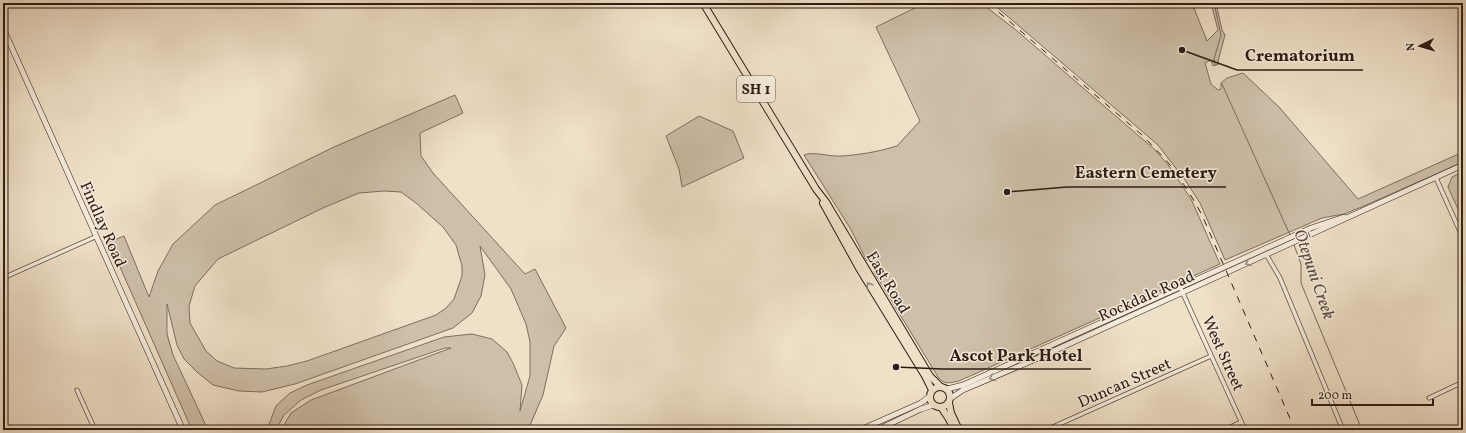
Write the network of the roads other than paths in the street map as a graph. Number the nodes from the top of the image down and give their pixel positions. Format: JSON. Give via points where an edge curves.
{"nodes":[{"id":1,"x":703,"y":3,"type":"edge"},
{"id":2,"x":3,"y":28,"type":"edge"},
{"id":3,"x":1463,"y":165,"type":"edge"},
{"id":4,"x":1436,"y":178,"type":"junction"},
{"id":5,"x":816,"y":189,"type":"junction"},
{"id":6,"x":1353,"y":215,"type":"junction"},
{"id":7,"x":95,"y":237,"type":"junction"},
{"id":8,"x":1463,"y":238,"type":"edge"},
{"id":9,"x":1262,"y":250,"type":"junction"},
{"id":10,"x":1266,"y":255,"type":"junction"},
{"id":11,"x":3,"y":278,"type":"edge"},
{"id":12,"x":1180,"y":287,"type":"junction"},
{"id":13,"x":1183,"y":292,"type":"junction"},
{"id":14,"x":1089,"y":328,"type":"junction"},
{"id":15,"x":1092,"y":333,"type":"junction"},
{"id":16,"x":1211,"y":356,"type":"junction"},
{"id":17,"x":1463,"y":382,"type":"edge"},
{"id":18,"x":941,"y":387,"type":"junction"},
{"id":19,"x":947,"y":389,"type":"junction"},
{"id":20,"x":77,"y":390,"type":"dead end"},
{"id":21,"x":931,"y":393,"type":"junction"},
{"id":22,"x":1429,"y":398,"type":"dead end"},
{"id":23,"x":950,"y":400,"type":"junction"},
{"id":24,"x":934,"y":405,"type":"junction"},
{"id":25,"x":941,"y":407,"type":"junction"},
{"id":26,"x":1241,"y":422,"type":"junction"},
{"id":27,"x":95,"y":430,"type":"edge"},
{"id":28,"x":183,"y":430,"type":"edge"},
{"id":29,"x":860,"y":430,"type":"edge"},
{"id":30,"x":877,"y":430,"type":"edge"},
{"id":31,"x":954,"y":430,"type":"edge"},
{"id":32,"x":959,"y":430,"type":"edge"},
{"id":33,"x":1046,"y":430,"type":"edge"},
{"id":34,"x":1224,"y":430,"type":"edge"},
{"id":35,"x":1245,"y":430,"type":"edge"},
{"id":36,"x":1343,"y":430,"type":"edge"}],
"edges":[{"from":1,"to":5,"type":"highway","name":"East Road","number":"SH 1"},
{"from":2,"to":7,"type":"main road","name":"Findlay Road"},
{"from":3,"to":4,"type":"main road","name":"Rockdale Road"},
{"from":4,"to":6,"type":"main road","name":"Rockdale Road"},
{"from":4,"to":8,"type":"street"},
{"from":5,"to":18,"type":"highway","name":"East Road","number":"SH 1","via":[[930,376]]},
{"from":21,"to":5,"type":"highway","name":"East Road","number":"SH 1","one_way":true,"via":[[925,376],[842,241]]},
{"from":6,"to":9,"type":"main road","name":"Rockdale Road","via":[[1317,226]]},
{"from":6,"to":10,"type":"main road","name":"Rockdale Road"},
{"from":7,"to":11,"type":"street"},
{"from":7,"to":28,"type":"main road","name":"Findlay Road"},
{"from":9,"to":10,"type":"street"},
{"from":9,"to":12,"type":"main road","name":"Rockdale Road"},
{"from":10,"to":13,"type":"main road","name":"Rockdale Road","one_way":true},
{"from":10,"to":36,"type":"street","via":[[1280,278]]},
{"from":12,"to":13,"type":"street","name":"West Street"},
{"from":12,"to":14,"type":"main road","name":"Rockdale Road"},
{"from":13,"to":15,"type":"main road","name":"Rockdale Road"},
{"from":13,"to":16,"type":"street","name":"West Street"},
{"from":14,"to":15,"type":"main road"},
{"from":14,"to":19,"type":"main road","name":"Rockdale Road","via":[[963,385]]},
{"from":15,"to":23,"type":"main road","name":"Rockdale Road","one_way":true,"via":[[963,390]]},
{"from":16,"to":26,"type":"street","name":"West Street"},
{"from":16,"to":33,"type":"street","name":"Duncan Street"},
{"from":17,"to":22,"type":"street"},
{"from":18,"to":19,"type":"highway","number":"SH 1"},
{"from":18,"to":21,"type":"highway","via":[[936,387]]},
{"from":19,"to":23,"type":"highway"},
{"from":20,"to":27,"type":"street"},
{"from":21,"to":24,"type":"highway","number":"SH 1"},
{"from":21,"to":29,"type":"main road","via":[[921,403]]},
{"from":23,"to":25,"type":"highway"},
{"from":23,"to":32,"type":"highway","via":[[951,412]]},
{"from":24,"to":25,"type":"highway"},
{"from":24,"to":30,"type":"main road"},
{"from":25,"to":31,"type":"highway"},
{"from":26,"to":34,"type":"street"},
{"from":26,"to":35,"type":"street","name":"West Street"}]}
